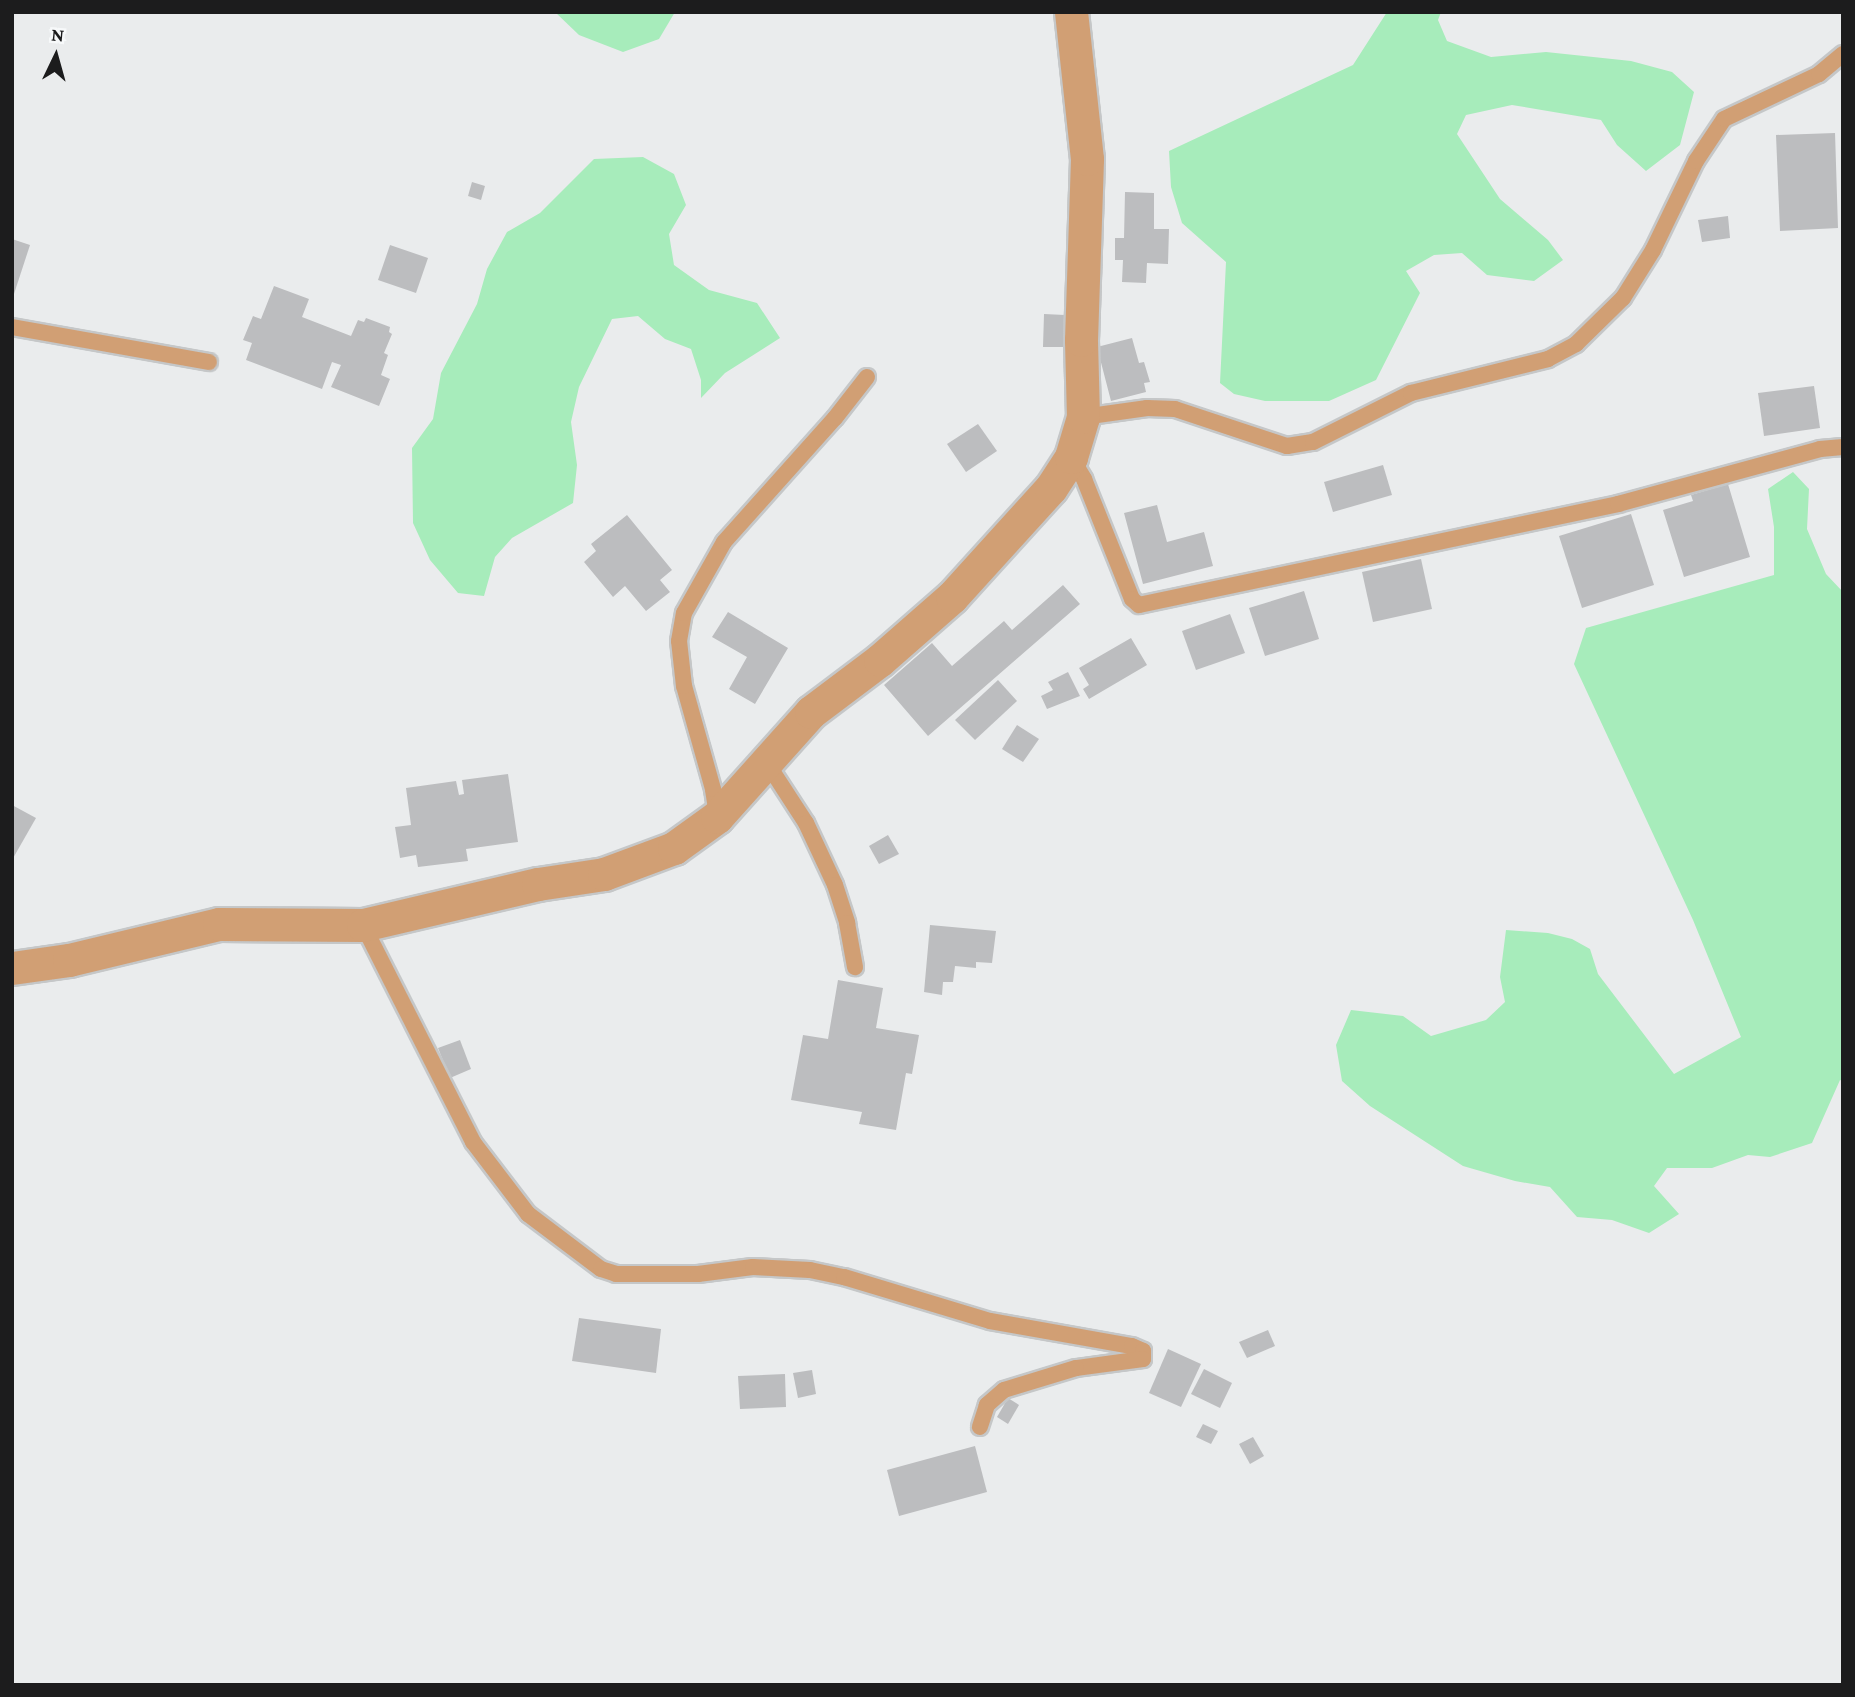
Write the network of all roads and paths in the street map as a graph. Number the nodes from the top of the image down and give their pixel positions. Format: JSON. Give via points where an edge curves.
{"nodes":[{"id":1,"x":1071,"y":12,"type":"edge"},
{"id":2,"x":1843,"y":54,"type":"edge"},
{"id":3,"x":12,"y":327,"type":"edge"},
{"id":4,"x":209,"y":362,"type":"dead end"},
{"id":5,"x":867,"y":377,"type":"dead end"},
{"id":6,"x":1083,"y":417,"type":"junction"},
{"id":7,"x":1843,"y":447,"type":"edge"},
{"id":8,"x":1071,"y":457,"type":"junction"},
{"id":9,"x":767,"y":763,"type":"junction"},
{"id":10,"x":717,"y":817,"type":"junction"},
{"id":11,"x":363,"y":925,"type":"junction"},
{"id":12,"x":855,"y":967,"type":"dead end"},
{"id":13,"x":12,"y":968,"type":"edge"},
{"id":14,"x":980,"y":1427,"type":"dead end"}],
"edges":[{"from":1,"to":6,"type":"street","via":[[1087,159]]},
{"from":2,"to":6,"type":"lane","via":[[1819,74],[1724,120],[1696,161],[1653,250],[1623,298],[1576,344],[1548,359],[1411,393],[1313,442],[1287,446],[1175,409]]},
{"from":3,"to":4,"type":"lane"},
{"from":5,"to":10,"type":"lane","via":[[724,541],[684,613],[679,642],[684,686]]},
{"from":6,"to":8,"type":"street"},
{"from":7,"to":8,"type":"lane","via":[[1820,449],[1618,504],[1139,605],[1132,599]]},
{"from":8,"to":9,"type":"street","via":[[1051,488],[952,597],[811,712]]},
{"from":9,"to":10,"type":"street"},
{"from":9,"to":12,"type":"lane","via":[[806,823],[835,886]]},
{"from":10,"to":11,"type":"street","via":[[674,848],[604,874],[538,884]]},
{"from":11,"to":13,"type":"street","via":[[219,924],[69,960]]},
{"from":11,"to":14,"type":"lane","via":[[473,1142],[528,1214],[601,1269],[616,1274],[698,1274],[753,1267],[810,1270],[990,1321],[1143,1351],[1143,1359],[1076,1368],[1004,1390],[987,1405]]}]}
